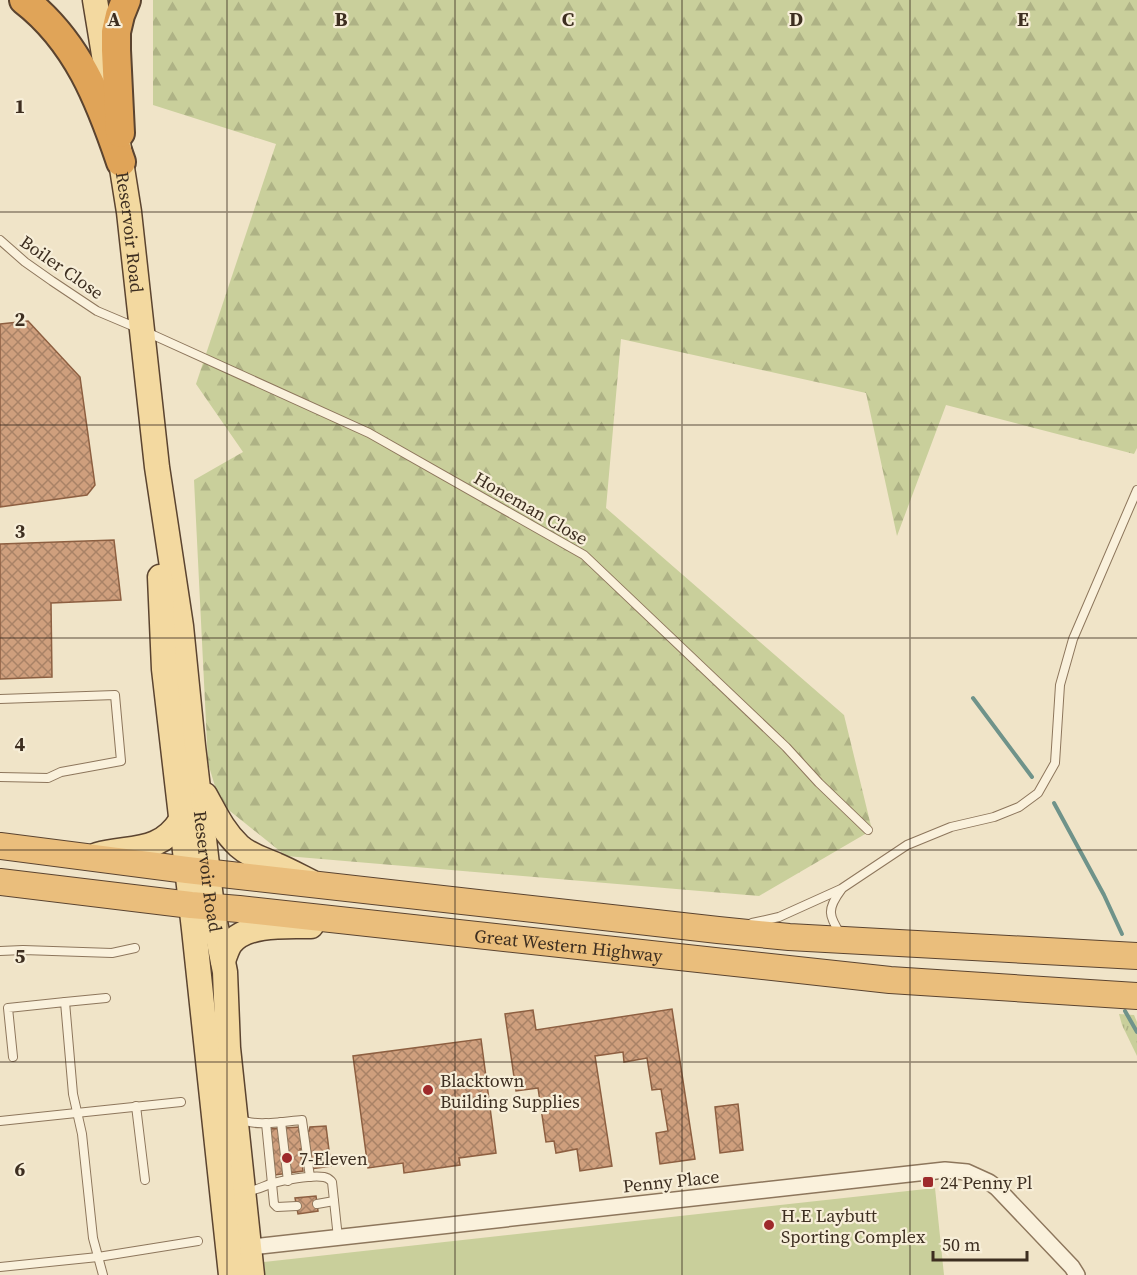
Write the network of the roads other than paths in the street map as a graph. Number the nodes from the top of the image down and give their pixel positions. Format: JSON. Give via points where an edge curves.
{"nodes":[{"id":1,"x":24,"y":0,"type":"edge"},
{"id":2,"x":95,"y":0,"type":"edge"},
{"id":3,"x":126,"y":0,"type":"edge"},
{"id":4,"x":121,"y":162,"type":"junction"},
{"id":5,"x":0,"y":240,"type":"edge"},
{"id":6,"x":142,"y":330,"type":"junction"},
{"id":7,"x":157,"y":466,"type":"junction"},
{"id":8,"x":1137,"y":490,"type":"edge"},
{"id":9,"x":0,"y":699,"type":"edge"},
{"id":10,"x":0,"y":777,"type":"edge"},
{"id":11,"x":198,"y":782,"type":"junction"},
{"id":12,"x":181,"y":820,"type":"junction"},
{"id":13,"x":868,"y":830,"type":"dead end"},
{"id":14,"x":0,"y":846,"type":"edge"},
{"id":15,"x":86,"y":857,"type":"junction"},
{"id":16,"x":197,"y":872,"type":"junction"},
{"id":17,"x":0,"y":882,"type":"edge"},
{"id":18,"x":317,"y":885,"type":"junction"},
{"id":19,"x":842,"y":889,"type":"junction"},
{"id":20,"x":202,"y":906,"type":"junction"},
{"id":21,"x":373,"y":924,"type":"junction"},
{"id":22,"x":718,"y":930,"type":"junction"},
{"id":23,"x":844,"y":939,"type":"junction"},
{"id":24,"x":135,"y":948,"type":"dead end"},
{"id":25,"x":0,"y":951,"type":"edge"},
{"id":26,"x":1137,"y":956,"type":"edge"},
{"id":27,"x":223,"y":961,"type":"junction"},
{"id":28,"x":1137,"y":996,"type":"edge"},
{"id":29,"x":106,"y":998,"type":"dead end"},
{"id":30,"x":65,"y":1002,"type":"junction"},
{"id":31,"x":12,"y":1057,"type":"dead end"},
{"id":32,"x":181,"y":1102,"type":"dead end"},
{"id":33,"x":136,"y":1107,"type":"junction"},
{"id":34,"x":77,"y":1113,"type":"junction"},
{"id":35,"x":235,"y":1113,"type":"junction"},
{"id":36,"x":0,"y":1121,"type":"edge"},
{"id":37,"x":281,"y":1122,"type":"junction"},
{"id":38,"x":266,"y":1123,"type":"junction"},
{"id":39,"x":310,"y":1177,"type":"junction"},
{"id":40,"x":145,"y":1180,"type":"dead end"},
{"id":41,"x":288,"y":1181,"type":"junction"},
{"id":42,"x":272,"y":1184,"type":"junction"},
{"id":43,"x":244,"y":1192,"type":"junction"},
{"id":44,"x":334,"y":1202,"type":"junction"},
{"id":45,"x":317,"y":1204,"type":"dead end"},
{"id":46,"x":297,"y":1206,"type":"dead end"},
{"id":47,"x":338,"y":1238,"type":"junction"},
{"id":48,"x":198,"y":1241,"type":"dead end"},
{"id":49,"x":239,"y":1249,"type":"junction"},
{"id":50,"x":98,"y":1257,"type":"junction"},
{"id":51,"x":0,"y":1267,"type":"edge"},
{"id":52,"x":103,"y":1275,"type":"edge"},
{"id":53,"x":231,"y":1275,"type":"edge"},
{"id":54,"x":252,"y":1275,"type":"edge"},
{"id":55,"x":1077,"y":1275,"type":"edge"}],
"edges":[{"from":1,"to":4,"type":"highway","via":[[53,26],[88,77]]},
{"from":2,"to":4,"type":"main road","name":"Reservoir Road"},
{"from":3,"to":4,"type":"highway","via":[[116,50]]},
{"from":4,"to":6,"type":"main road","name":"Reservoir Road"},
{"from":5,"to":6,"type":"lane","name":"Boiler Close","via":[[81,302]]},
{"from":6,"to":7,"type":"main road","name":"Reservoir Road"},
{"from":6,"to":13,"type":"lane","name":"Honeman Close","via":[[369,433],[584,555]]},
{"from":7,"to":11,"type":"main road","name":"Reservoir Road","via":[[181,626]]},
{"from":7,"to":12,"type":"main road","name":"Reservoir Road","via":[[164,669]]},
{"from":8,"to":19,"type":"lane","via":[[1073,639],[1060,685],[1055,763],[1038,793],[1019,807],[994,817],[951,827],[907,845]]},
{"from":9,"to":10,"type":"lane","via":[[115,695],[122,761],[48,778]]},
{"from":11,"to":16,"type":"main road","name":"Reservoir Road"},
{"from":11,"to":18,"type":"main road","via":[[218,821],[240,848]]},
{"from":12,"to":15,"type":"main road","via":[[169,836],[151,846]]},
{"from":12,"to":16,"type":"main road","name":"Reservoir Road"},
{"from":14,"to":15,"type":"highway","name":"Great Western Highway"},
{"from":15,"to":16,"type":"highway","name":"Great Western Highway"},
{"from":16,"to":18,"type":"highway","name":"Great Western Highway"},
{"from":16,"to":20,"type":"main road","name":"Reservoir Road"},
{"from":17,"to":20,"type":"highway","name":"Great Western Highway"},
{"from":18,"to":22,"type":"highway","name":"Great Western Highway"},
{"from":19,"to":22,"type":"lane","via":[[779,917]]},
{"from":19,"to":23,"type":"lane","via":[[832,902],[830,914]]},
{"from":20,"to":21,"type":"highway","name":"Great Western Highway"},
{"from":20,"to":27,"type":"main road","name":"Reservoir Road"},
{"from":20,"to":49,"type":"main road","name":"Reservoir Road"},
{"from":21,"to":27,"type":"main road","via":[[251,930],[232,941]]},
{"from":21,"to":28,"type":"highway","name":"Great Western Highway","via":[[890,980]]},
{"from":22,"to":23,"type":"highway","name":"Great Western Highway"},
{"from":23,"to":26,"type":"highway","name":"Great Western Highway"},
{"from":24,"to":25,"type":"lane","via":[[112,953]]},
{"from":27,"to":35,"type":"main road","name":"Reservoir Road"},
{"from":29,"to":30,"type":"lane"},
{"from":30,"to":31,"type":"lane","via":[[8,1008]]},
{"from":30,"to":34,"type":"lane"},
{"from":32,"to":33,"type":"lane"},
{"from":33,"to":34,"type":"lane"},
{"from":33,"to":40,"type":"lane"},
{"from":34,"to":36,"type":"lane"},
{"from":34,"to":50,"type":"lane"},
{"from":35,"to":38,"type":"lane","via":[[245,1122]]},
{"from":35,"to":43,"type":"main road","name":"Reservoir Road"},
{"from":37,"to":38,"type":"lane"},
{"from":37,"to":39,"type":"lane","via":[[302,1120]]},
{"from":37,"to":41,"type":"lane"},
{"from":38,"to":42,"type":"lane"},
{"from":39,"to":41,"type":"lane"},
{"from":39,"to":44,"type":"lane","via":[[332,1182]]},
{"from":41,"to":42,"type":"lane"},
{"from":42,"to":43,"type":"lane"},
{"from":42,"to":46,"type":"lane","via":[[277,1208]]},
{"from":43,"to":49,"type":"main road","name":"Reservoir Road"},
{"from":44,"to":45,"type":"lane"},
{"from":44,"to":47,"type":"lane"},
{"from":47,"to":49,"type":"street","name":"Penny Place"},
{"from":47,"to":55,"type":"street","name":"Penny Place","via":[[945,1170],[967,1172],[997,1188]]},
{"from":48,"to":50,"type":"lane"},
{"from":49,"to":53,"type":"main road","name":"Reservoir Road"},
{"from":49,"to":54,"type":"main road","name":"Reservoir Road"},
{"from":50,"to":51,"type":"lane"},
{"from":50,"to":52,"type":"lane"}]}
